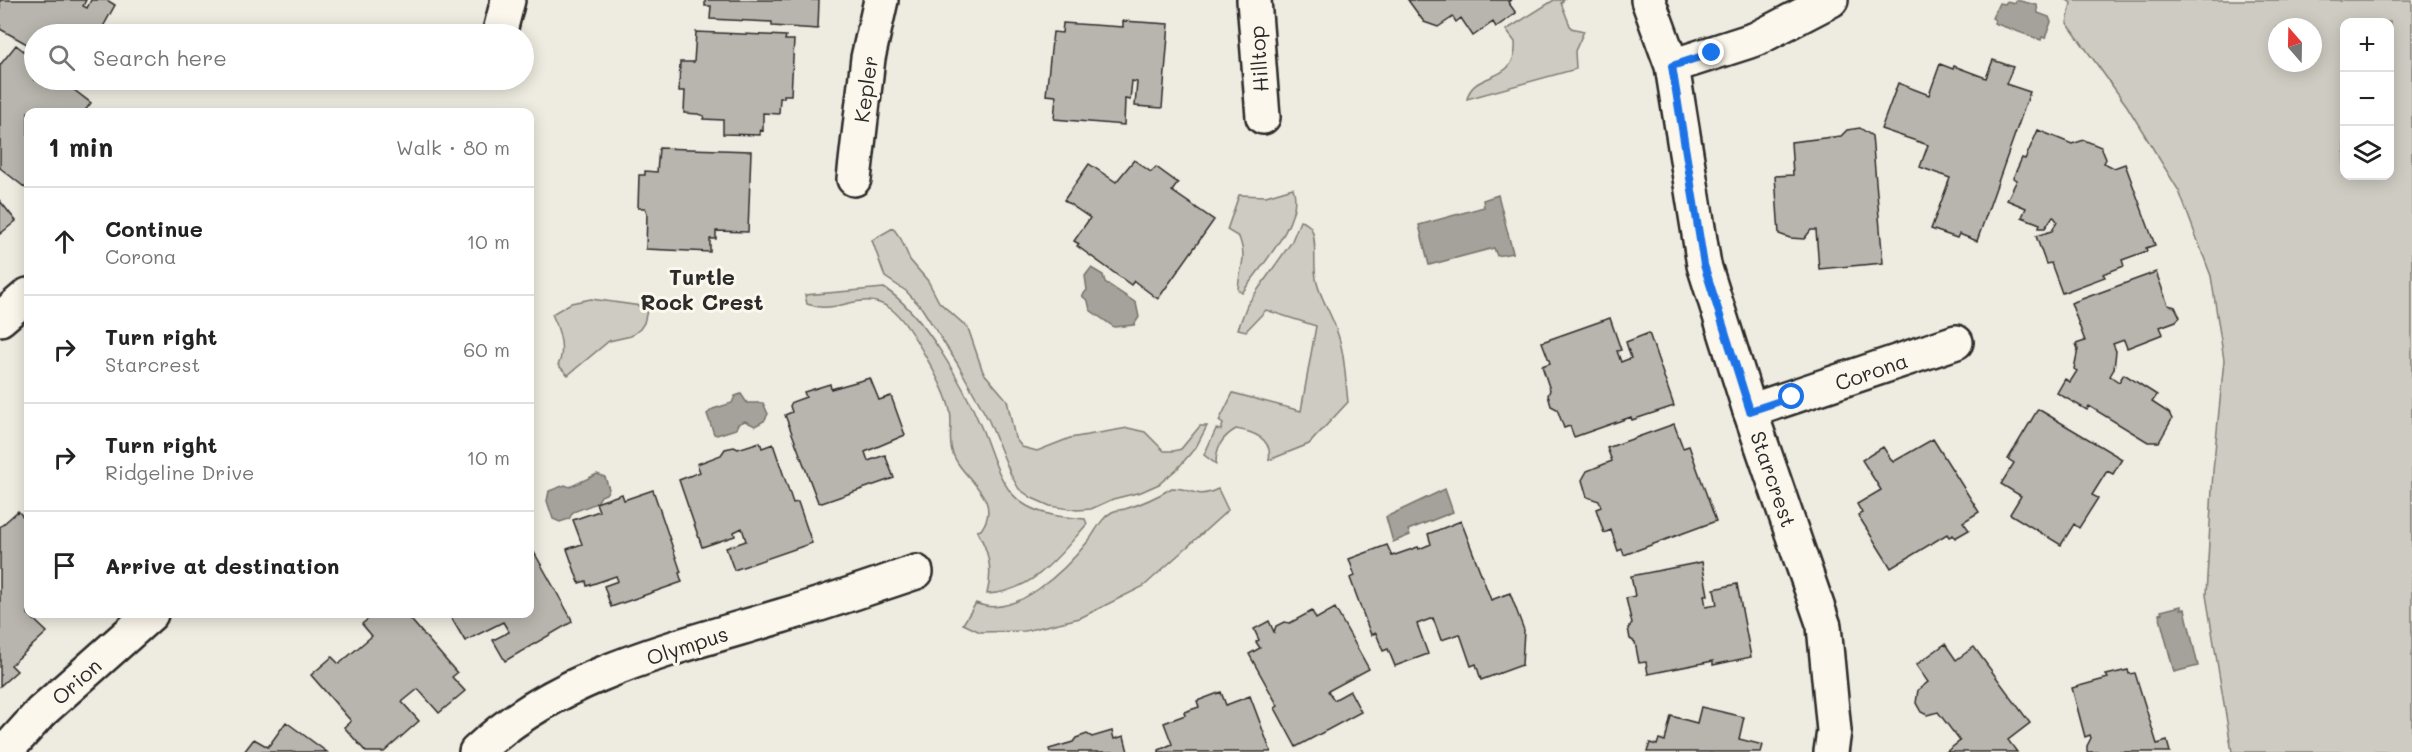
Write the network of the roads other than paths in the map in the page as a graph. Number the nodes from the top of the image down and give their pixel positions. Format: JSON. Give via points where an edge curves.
{"nodes":[{"id":1,"x":508,"y":0,"type":"edge"},
{"id":2,"x":881,"y":0,"type":"edge"},
{"id":3,"x":1254,"y":0,"type":"edge"},
{"id":4,"x":1648,"y":0,"type":"edge"},
{"id":5,"x":1832,"y":0,"type":"edge"},
{"id":6,"x":502,"y":24,"type":"edge"},
{"id":7,"x":1672,"y":66,"type":"junction"},
{"id":8,"x":1263,"y":117,"type":"dead end"},
{"id":9,"x":854,"y":179,"type":"dead end"},
{"id":10,"x":24,"y":298,"type":"edge"},
{"id":11,"x":0,"y":319,"type":"edge"},
{"id":12,"x":1956,"y":342,"type":"dead end"},
{"id":13,"x":1750,"y":411,"type":"junction"},
{"id":14,"x":916,"y":572,"type":"dead end"},
{"id":15,"x":147,"y":618,"type":"edge"},
{"id":16,"x":5,"y":752,"type":"edge"},
{"id":17,"x":476,"y":752,"type":"edge"},
{"id":18,"x":1831,"y":752,"type":"edge"}],
"edges":[{"from":1,"to":6,"type":"street"},
{"from":2,"to":9,"type":"street","name":"Kepler","via":[[868,58]]},
{"from":3,"to":8,"type":"street","name":"Hilltop"},
{"from":4,"to":7,"type":"street","name":"Starcrest"},
{"from":5,"to":7,"type":"street","via":[[1756,39]]},
{"from":7,"to":13,"type":"street","name":"Starcrest","via":[[1704,265]]},
{"from":10,"to":11,"type":"street"},
{"from":12,"to":13,"type":"street","name":"Corona"},
{"from":13,"to":18,"type":"street","name":"Starcrest","via":[[1824,626],[1834,731]]},
{"from":14,"to":17,"type":"street","name":"Olympus","via":[[674,648],[570,687],[496,733]]},
{"from":15,"to":16,"type":"street","name":"Orion","via":[[41,712]]}]}
